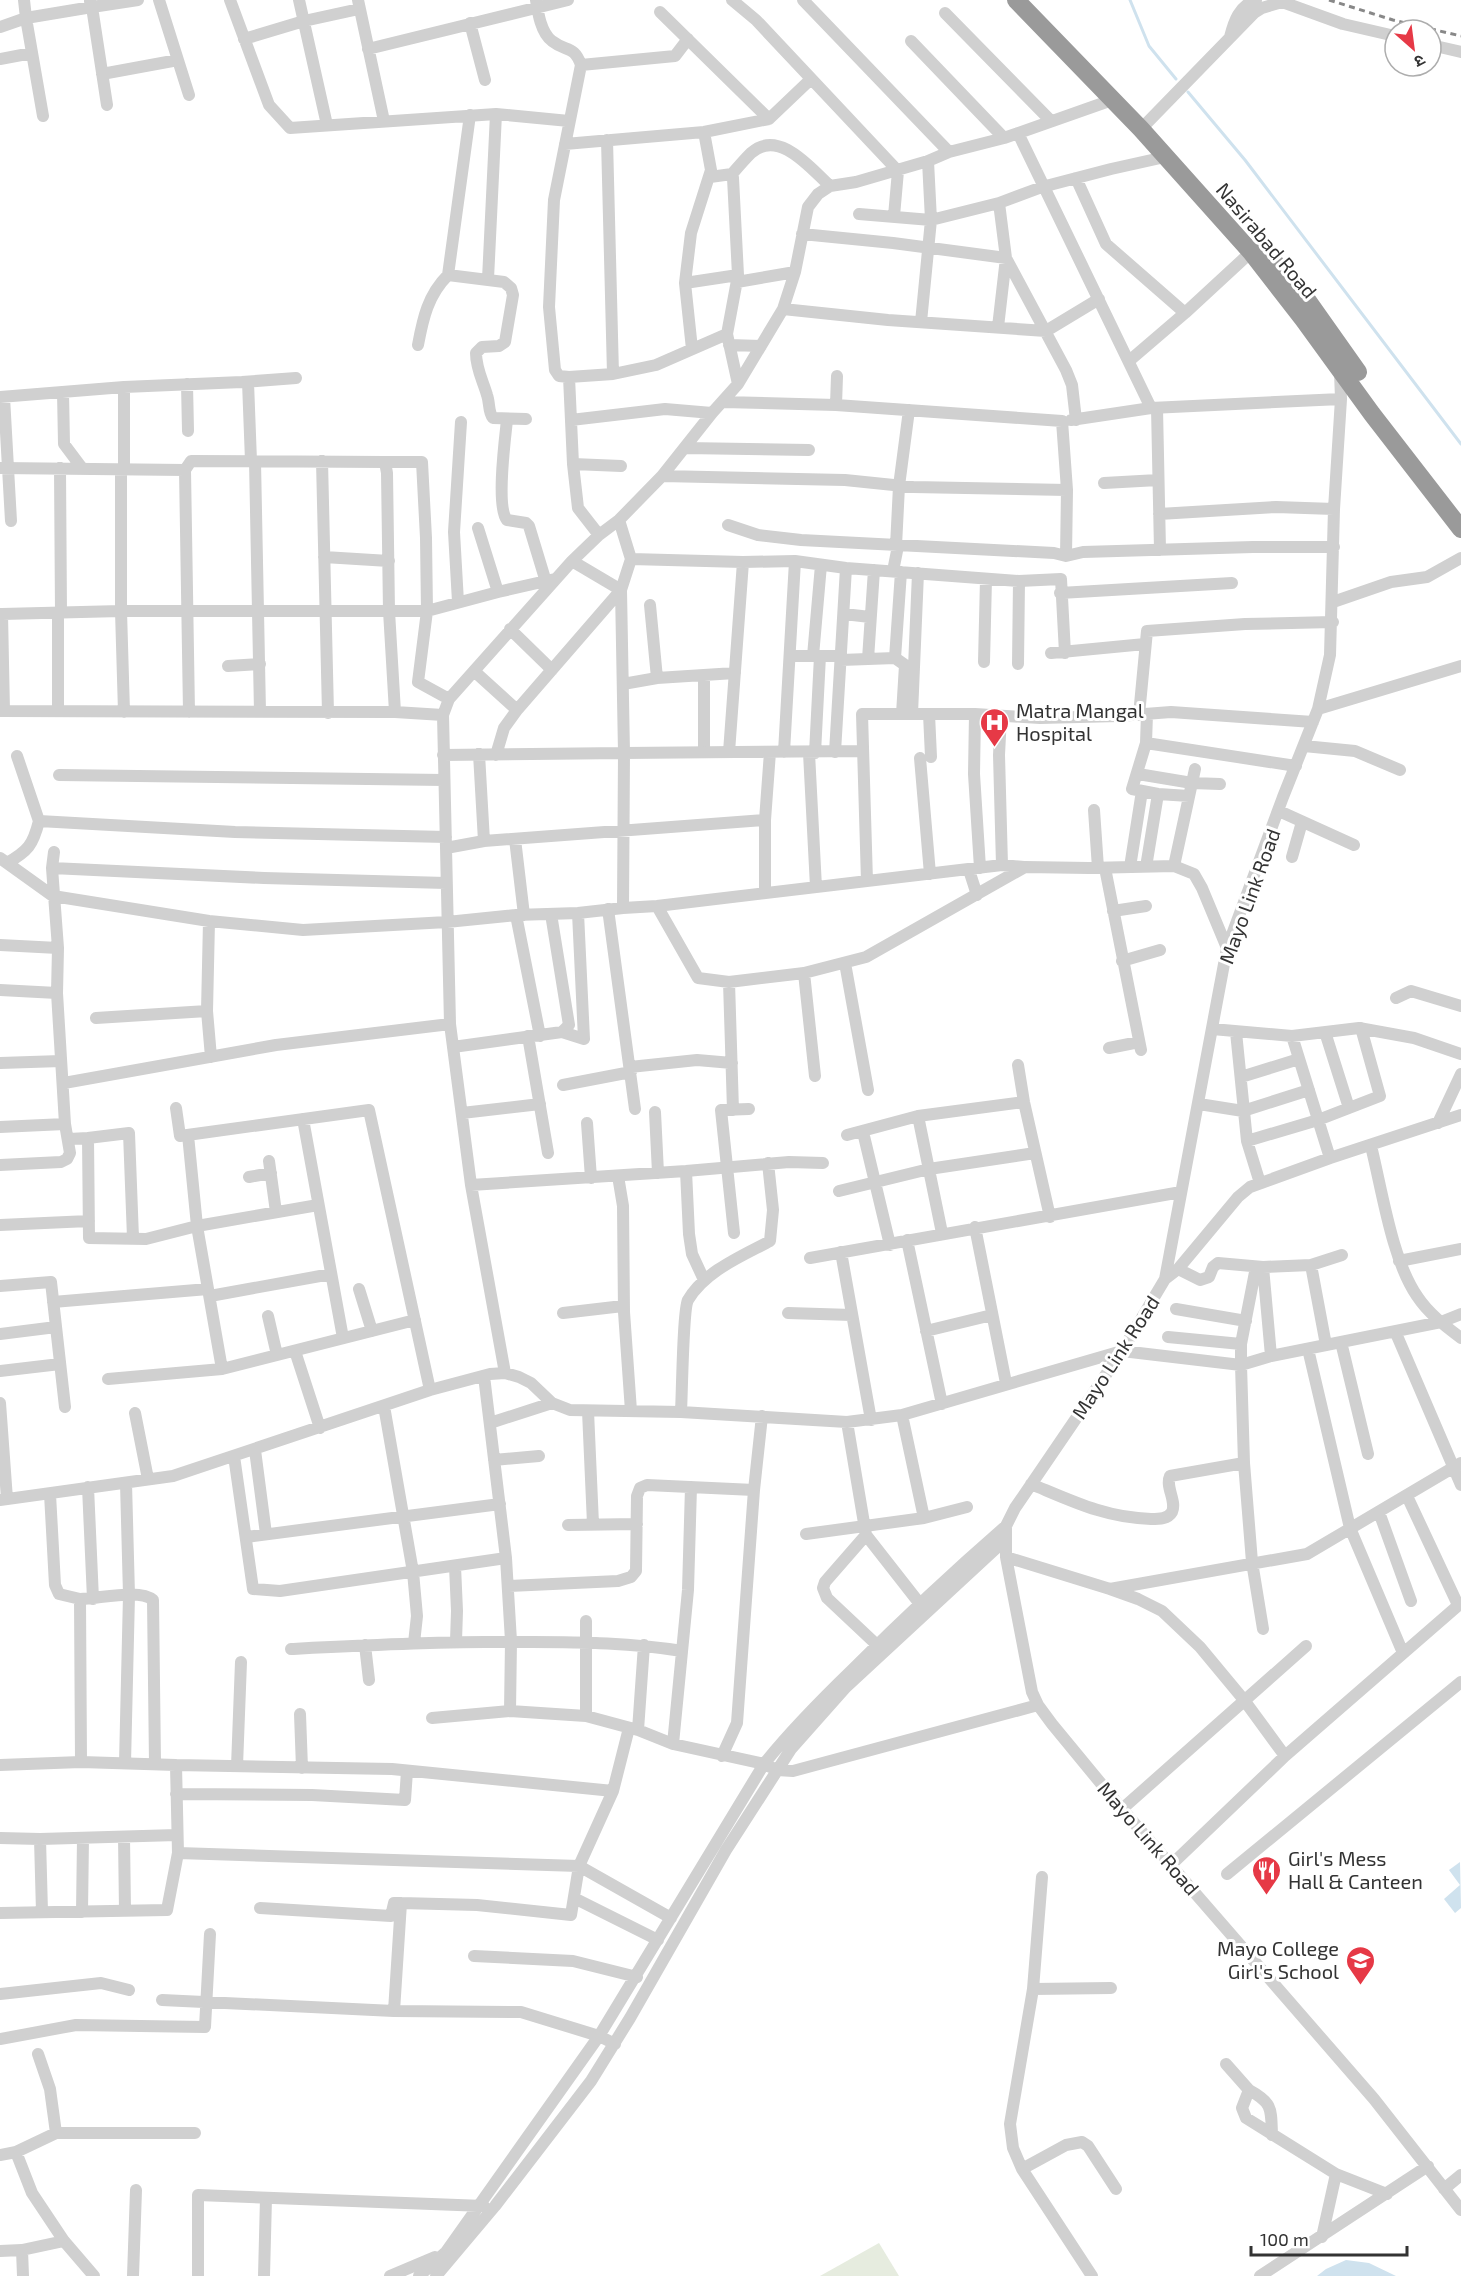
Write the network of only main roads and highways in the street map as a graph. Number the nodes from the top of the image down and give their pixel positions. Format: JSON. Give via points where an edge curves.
{"nodes":[{"id":1,"x":1016,"y":0,"type":"edge"},
{"id":2,"x":1031,"y":0,"type":"edge"},
{"id":3,"x":1144,"y":126,"type":"junction"},
{"id":4,"x":1342,"y":361,"type":"junction"},
{"id":5,"x":1461,"y":514,"type":"edge"},
{"id":6,"x":1461,"y":529,"type":"edge"}],
"edges":[{"from":1,"to":3,"type":"highway","name":"Nasirabad Road","via":[[1112,100]]},
{"from":2,"to":3,"type":"highway","name":"Nasirabad Road","via":[[1091,61]]},
{"from":3,"to":4,"type":"highway","name":"Nasirabad Road","via":[[1166,157]]},
{"from":3,"to":4,"type":"highway","name":"Nasirabad Road","via":[[1305,297]]},
{"from":4,"to":5,"type":"highway","name":"Nasirabad Road"},
{"from":4,"to":6,"type":"highway","name":"Nasirabad Road","via":[[1372,414]]}]}
